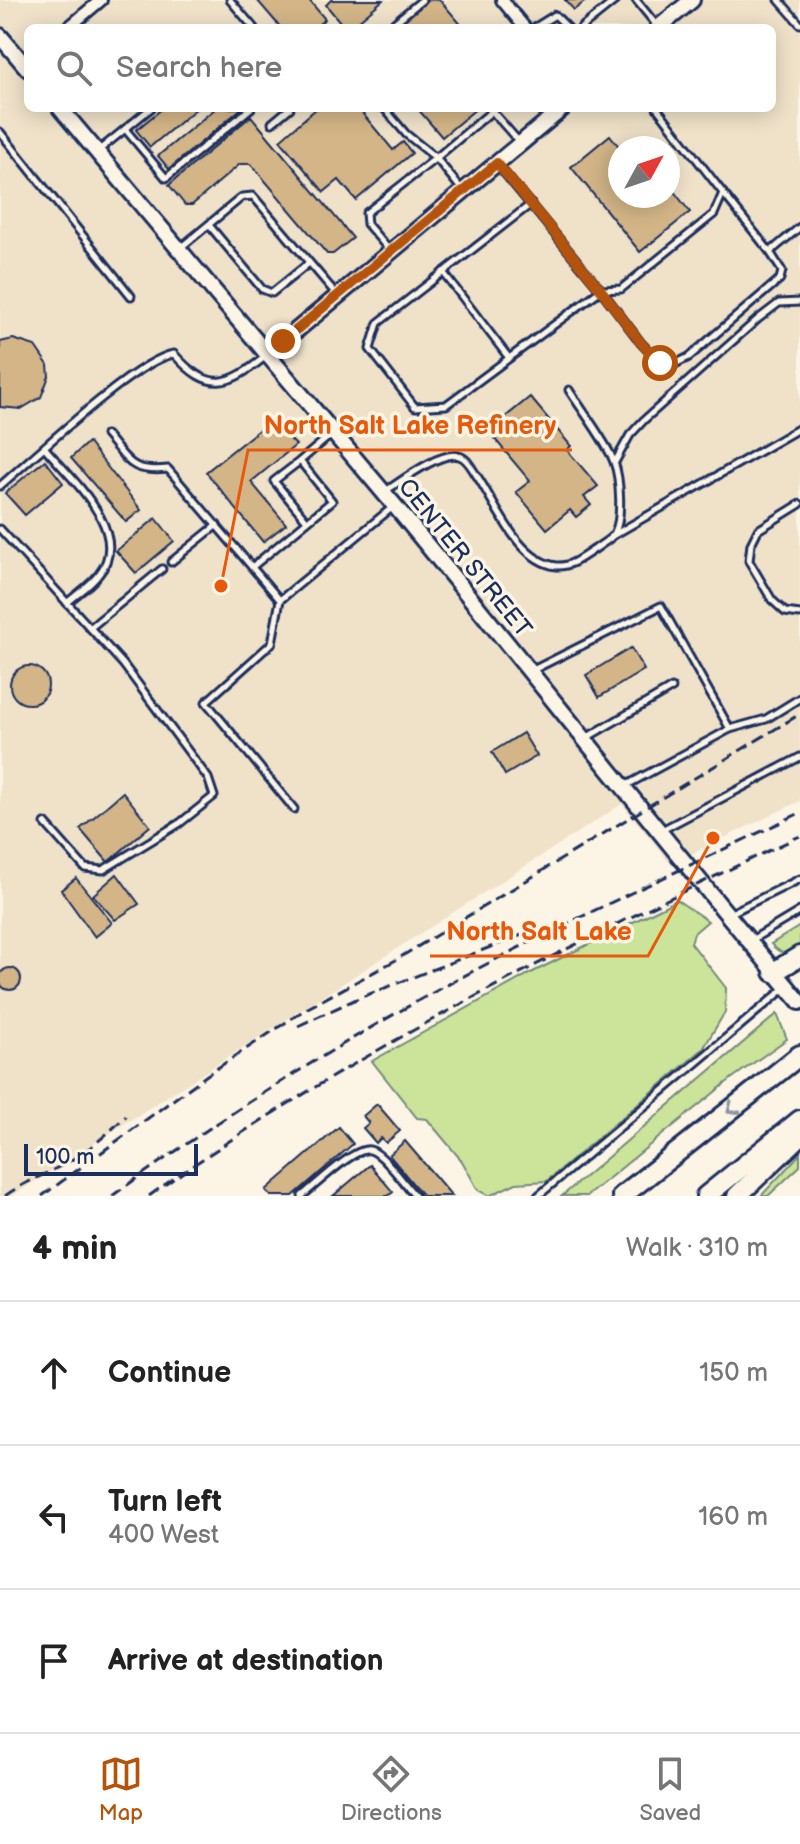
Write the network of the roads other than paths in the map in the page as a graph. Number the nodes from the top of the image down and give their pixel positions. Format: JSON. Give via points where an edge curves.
{"nodes":[{"id":1,"x":230,"y":0,"type":"edge"},
{"id":2,"x":422,"y":0,"type":"edge"},
{"id":3,"x":502,"y":0,"type":"edge"},
{"id":4,"x":616,"y":0,"type":"edge"},
{"id":5,"x":636,"y":0,"type":"edge"},
{"id":6,"x":692,"y":0,"type":"edge"},
{"id":7,"x":779,"y":0,"type":"edge"},
{"id":8,"x":94,"y":2,"type":"edge"},
{"id":9,"x":72,"y":24,"type":"edge"},
{"id":10,"x":251,"y":24,"type":"edge"},
{"id":11,"x":393,"y":24,"type":"edge"},
{"id":12,"x":522,"y":24,"type":"edge"},
{"id":13,"x":540,"y":24,"type":"edge"},
{"id":14,"x":564,"y":24,"type":"edge"},
{"id":15,"x":586,"y":24,"type":"edge"},
{"id":16,"x":655,"y":24,"type":"edge"},
{"id":17,"x":663,"y":24,"type":"edge"},
{"id":18,"x":800,"y":24,"type":"edge"},
{"id":19,"x":2,"y":42,"type":"edge"},
{"id":20,"x":24,"y":62,"type":"edge"},
{"id":21,"x":63,"y":112,"type":"edge"},
{"id":22,"x":146,"y":112,"type":"edge"},
{"id":23,"x":246,"y":112,"type":"edge"},
{"id":24,"x":285,"y":112,"type":"edge"},
{"id":25,"x":387,"y":112,"type":"edge"},
{"id":26,"x":492,"y":112,"type":"edge"},
{"id":27,"x":496,"y":112,"type":"edge"},
{"id":28,"x":558,"y":112,"type":"edge"},
{"id":29,"x":660,"y":112,"type":"edge"},
{"id":30,"x":272,"y":123,"type":"dead end"},
{"id":31,"x":125,"y":129,"type":"junction"},
{"id":32,"x":0,"y":132,"type":"edge"},
{"id":33,"x":521,"y":143,"type":"junction"},
{"id":34,"x":97,"y":152,"type":"junction"},
{"id":35,"x":436,"y":158,"type":"junction"},
{"id":36,"x":497,"y":163,"type":"junction"},
{"id":37,"x":463,"y":191,"type":"junction"},
{"id":38,"x":723,"y":193,"type":"junction"},
{"id":39,"x":531,"y":204,"type":"junction"},
{"id":40,"x":209,"y":225,"type":"junction"},
{"id":41,"x":800,"y":227,"type":"edge"},
{"id":42,"x":179,"y":250,"type":"junction"},
{"id":43,"x":391,"y":252,"type":"junction"},
{"id":44,"x":770,"y":252,"type":"junction"},
{"id":45,"x":309,"y":263,"type":"junction"},
{"id":46,"x":443,"y":272,"type":"junction"},
{"id":47,"x":601,"y":290,"type":"junction"},
{"id":48,"x":131,"y":296,"type":"dead end"},
{"id":49,"x":337,"y":296,"type":"junction"},
{"id":50,"x":800,"y":302,"type":"edge"},
{"id":51,"x":267,"y":355,"type":"junction"},
{"id":52,"x":509,"y":358,"type":"junction"},
{"id":53,"x":569,"y":390,"type":"dead end"},
{"id":54,"x":800,"y":428,"type":"edge"},
{"id":55,"x":333,"y":433,"type":"junction"},
{"id":56,"x":106,"y":435,"type":"dead end"},
{"id":57,"x":45,"y":448,"type":"junction"},
{"id":58,"x":300,"y":461,"type":"junction"},
{"id":59,"x":614,"y":462,"type":"junction"},
{"id":60,"x":0,"y":486,"type":"edge"},
{"id":61,"x":384,"y":493,"type":"junction"},
{"id":62,"x":800,"y":504,"type":"edge"},
{"id":63,"x":394,"y":506,"type":"junction"},
{"id":64,"x":307,"y":521,"type":"junction"},
{"id":65,"x":217,"y":525,"type":"junction"},
{"id":66,"x":0,"y":529,"type":"edge"},
{"id":67,"x":613,"y":536,"type":"junction"},
{"id":68,"x":171,"y":562,"type":"dead end"},
{"id":69,"x":252,"y":567,"type":"junction"},
{"id":70,"x":162,"y":569,"type":"dead end"},
{"id":71,"x":280,"y":600,"type":"junction"},
{"id":72,"x":67,"y":603,"type":"junction"},
{"id":73,"x":800,"y":614,"type":"edge"},
{"id":74,"x":90,"y":628,"type":"junction"},
{"id":75,"x":530,"y":672,"type":"junction"},
{"id":76,"x":672,"y":688,"type":"dead end"},
{"id":77,"x":800,"y":698,"type":"edge"},
{"id":78,"x":730,"y":729,"type":"junction"},
{"id":79,"x":586,"y":739,"type":"junction"},
{"id":80,"x":800,"y":757,"type":"edge"},
{"id":81,"x":624,"y":786,"type":"junction"},
{"id":82,"x":294,"y":809,"type":"dead end"},
{"id":83,"x":45,"y":823,"type":"dead end"},
{"id":84,"x":659,"y":832,"type":"junction"},
{"id":85,"x":800,"y":879,"type":"edge"},
{"id":86,"x":800,"y":911,"type":"edge"},
{"id":87,"x":727,"y":916,"type":"junction"},
{"id":88,"x":749,"y":942,"type":"junction"},
{"id":89,"x":800,"y":956,"type":"edge"},
{"id":90,"x":774,"y":972,"type":"junction"},
{"id":91,"x":787,"y":987,"type":"junction"},
{"id":92,"x":800,"y":1002,"type":"edge"},
{"id":93,"x":797,"y":1058,"type":"edge"},
{"id":94,"x":800,"y":1120,"type":"edge"},
{"id":95,"x":800,"y":1136,"type":"edge"},
{"id":96,"x":302,"y":1196,"type":"edge"},
{"id":97,"x":415,"y":1196,"type":"edge"},
{"id":98,"x":538,"y":1196,"type":"edge"},
{"id":99,"x":622,"y":1196,"type":"edge"},
{"id":100,"x":706,"y":1196,"type":"edge"},
{"id":101,"x":737,"y":1196,"type":"edge"}],
"edges":[{"from":1,"to":10,"type":"lane"},
{"from":2,"to":11,"type":"lane"},
{"from":3,"to":12,"type":"street"},
{"from":4,"to":15,"type":"lane"},
{"from":5,"to":16,"type":"lane"},
{"from":6,"to":17,"type":"main road"},
{"from":7,"to":18,"type":"lane"},
{"from":8,"to":9,"type":"street"},
{"from":13,"to":14,"type":"lane","via":[[555,15]]},
{"from":19,"to":20,"type":"main road"},
{"from":21,"to":34,"type":"main road","name":"CENTER STREET"},
{"from":22,"to":31,"type":"lane"},
{"from":23,"to":31,"type":"lane","via":[[166,178]]},
{"from":24,"to":30,"type":"lane"},
{"from":25,"to":35,"type":"lane"},
{"from":26,"to":35,"type":"lane"},
{"from":27,"to":33,"type":"lane"},
{"from":28,"to":33,"type":"main road"},
{"from":29,"to":38,"type":"lane"},
{"from":31,"to":34,"type":"lane"},
{"from":32,"to":48,"type":"lane"},
{"from":33,"to":36,"type":"main road"},
{"from":34,"to":42,"type":"main road","name":"CENTER STREET"},
{"from":35,"to":37,"type":"lane"},
{"from":35,"to":43,"type":"lane","via":[[366,213],[367,224]]},
{"from":36,"to":37,"type":"main road"},
{"from":36,"to":39,"type":"lane"},
{"from":37,"to":43,"type":"main road"},
{"from":38,"to":44,"type":"lane"},
{"from":38,"to":47,"type":"lane","via":[[714,214],[621,289]]},
{"from":39,"to":46,"type":"lane"},
{"from":39,"to":47,"type":"lane"},
{"from":40,"to":42,"type":"lane"},
{"from":40,"to":45,"type":"lane","via":[[262,289],[272,293]]},
{"from":40,"to":45,"type":"lane","via":[[242,197],[253,196]]},
{"from":41,"to":44,"type":"lane"},
{"from":42,"to":51,"type":"main road","name":"CENTER STREET"},
{"from":43,"to":49,"type":"main road"},
{"from":44,"to":47,"type":"lane","via":[[782,271],[780,279],[675,364],[660,363]]},
{"from":45,"to":49,"type":"lane"},
{"from":46,"to":52,"type":"lane"},
{"from":46,"to":52,"type":"lane","via":[[378,323],[370,349],[415,407],[446,405]]},
{"from":47,"to":52,"type":"lane"},
{"from":49,"to":51,"type":"main road"},
{"from":50,"to":59,"type":"lane","via":[[779,303],[758,319],[644,420]]},
{"from":51,"to":55,"type":"main road","name":"CENTER STREET"},
{"from":51,"to":57,"type":"lane","via":[[229,381],[214,383],[190,373],[174,354],[164,356]]},
{"from":53,"to":59,"type":"lane"},
{"from":54,"to":67,"type":"lane"},
{"from":55,"to":58,"type":"lane"},
{"from":55,"to":61,"type":"main road","name":"CENTER STREET"},
{"from":56,"to":65,"type":"lane","via":[[139,469],[168,469]]},
{"from":57,"to":60,"type":"lane"},
{"from":57,"to":72,"type":"lane","via":[[104,520],[108,536],[101,573]]},
{"from":58,"to":64,"type":"lane","via":[[332,501]]},
{"from":58,"to":64,"type":"lane","via":[[274,481]]},
{"from":59,"to":67,"type":"lane","via":[[619,522]]},
{"from":61,"to":63,"type":"main road","name":"CENTER STREET"},
{"from":61,"to":67,"type":"lane","via":[[452,454],[465,459],[511,533],[535,557],[556,566],[571,564]]},
{"from":62,"to":73,"type":"lane","via":[[758,530],[749,561],[772,600],[785,612]]},
{"from":63,"to":71,"type":"lane"},
{"from":63,"to":75,"type":"main road","name":"CENTER STREET"},
{"from":64,"to":69,"type":"lane"},
{"from":65,"to":68,"type":"lane"},
{"from":65,"to":69,"type":"lane"},
{"from":66,"to":72,"type":"lane"},
{"from":69,"to":71,"type":"lane"},
{"from":70,"to":74,"type":"lane"},
{"from":71,"to":82,"type":"lane","via":[[272,643],[206,702]]},
{"from":72,"to":74,"type":"lane"},
{"from":74,"to":83,"type":"lane","via":[[164,716],[208,778],[214,796],[103,870],[85,868]]},
{"from":75,"to":78,"type":"lane","via":[[661,606]]},
{"from":75,"to":79,"type":"main road","name":"CENTER STREET"},
{"from":76,"to":79,"type":"lane"},
{"from":77,"to":78,"type":"lane","via":[[766,719]]},
{"from":78,"to":81,"type":"lane"},
{"from":79,"to":81,"type":"main road","name":"CENTER STREET"},
{"from":80,"to":84,"type":"lane"},
{"from":81,"to":84,"type":"main road","name":"CENTER STREET"},
{"from":84,"to":87,"type":"main road","name":"CENTER STREET"},
{"from":85,"to":87,"type":"lane"},
{"from":86,"to":88,"type":"lane"},
{"from":87,"to":88,"type":"main road","name":"CENTER STREET"},
{"from":88,"to":90,"type":"main road","name":"CENTER STREET"},
{"from":89,"to":90,"type":"highway"},
{"from":90,"to":91,"type":"main road","name":"CENTER STREET"},
{"from":91,"to":92,"type":"main road","name":"CENTER STREET"},
{"from":91,"to":98,"type":"lane"},
{"from":93,"to":99,"type":"highway","one_way":true},
{"from":94,"to":100,"type":"highway"},
{"from":95,"to":101,"type":"highway"},
{"from":96,"to":97,"type":"lane","via":[[358,1151],[370,1150]]}]}
